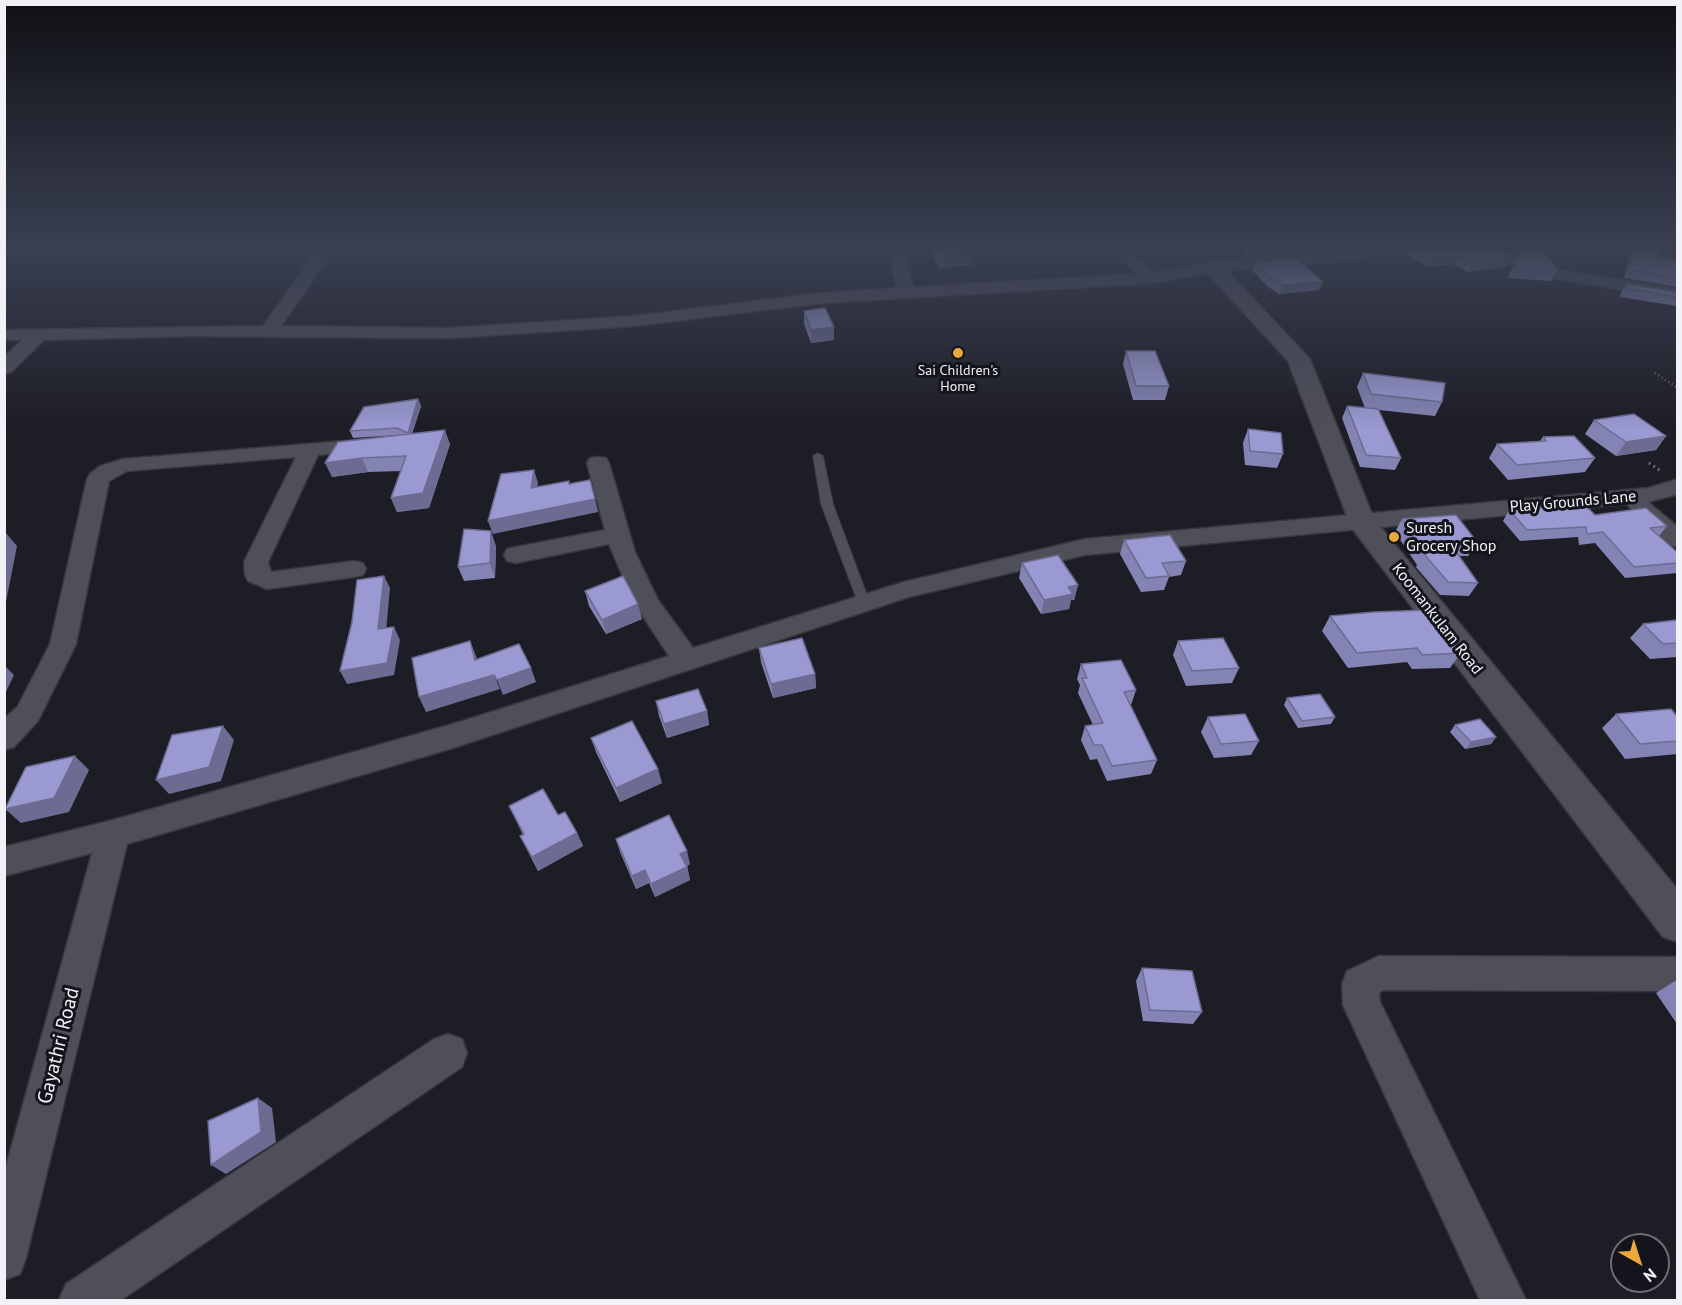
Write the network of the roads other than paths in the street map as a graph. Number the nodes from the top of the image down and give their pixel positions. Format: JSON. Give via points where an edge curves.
{"nodes":[{"id":1,"x":285,"y":308,"type":"edge"},
{"id":2,"x":741,"y":308,"type":"edge"},
{"id":3,"x":1251,"y":308,"type":"edge"},
{"id":4,"x":269,"y":331,"type":"junction"},
{"id":5,"x":39,"y":334,"type":"junction"},
{"id":6,"x":4,"y":335,"type":"edge"},
{"id":7,"x":4,"y":368,"type":"edge"},
{"id":8,"x":389,"y":444,"type":"edge"},
{"id":9,"x":310,"y":450,"type":"junction"},
{"id":10,"x":818,"y":456,"type":"dead end"},
{"id":11,"x":598,"y":463,"type":"dead end"},
{"id":12,"x":1677,"y":486,"type":"edge"},
{"id":13,"x":1630,"y":497,"type":"junction"},
{"id":14,"x":1360,"y":521,"type":"junction"},
{"id":15,"x":618,"y":535,"type":"junction"},
{"id":16,"x":1677,"y":540,"type":"edge"},
{"id":17,"x":516,"y":555,"type":"dead end"},
{"id":18,"x":354,"y":569,"type":"dead end"},
{"id":19,"x":864,"y":603,"type":"junction"},
{"id":20,"x":686,"y":659,"type":"junction"},
{"id":21,"x":4,"y":739,"type":"edge"},
{"id":22,"x":113,"y":834,"type":"junction"},
{"id":23,"x":4,"y":862,"type":"edge"},
{"id":24,"x":1677,"y":923,"type":"edge"},
{"id":25,"x":1677,"y":974,"type":"edge"},
{"id":26,"x":448,"y":1053,"type":"dead end"},
{"id":27,"x":4,"y":1258,"type":"edge"},
{"id":28,"x":82,"y":1300,"type":"edge"},
{"id":29,"x":1503,"y":1300,"type":"edge"}],
"edges":[{"from":1,"to":4,"type":"street"},
{"from":2,"to":4,"type":"street","via":[[634,321],[449,333]]},
{"from":3,"to":14,"type":"street","name":"Koomankulam Road","via":[[1299,359]]},
{"from":4,"to":5,"type":"street"},
{"from":5,"to":6,"type":"street"},
{"from":5,"to":7,"type":"street"},
{"from":8,"to":9,"type":"street"},
{"from":9,"to":18,"type":"street","via":[[256,562],[256,575],[267,581]]},
{"from":9,"to":21,"type":"street","via":[[123,465],[98,479],[63,644],[28,713]]},
{"from":10,"to":19,"type":"lane","via":[[827,504]]},
{"from":11,"to":15,"type":"street"},
{"from":12,"to":13,"type":"street","name":"Play Grounds Lane"},
{"from":13,"to":14,"type":"street","name":"Play Grounds Lane"},
{"from":13,"to":16,"type":"street"},
{"from":14,"to":19,"type":"street","name":"Play Grounds Lane","via":[[1085,547]]},
{"from":14,"to":24,"type":"street","name":"Koomankulam Road"},
{"from":15,"to":17,"type":"street"},
{"from":15,"to":20,"type":"street","via":[[647,603]]},
{"from":19,"to":20,"type":"street","name":"Play Grounds Lane"},
{"from":20,"to":22,"type":"street","name":"Play Grounds Lane","via":[[453,736]]},
{"from":22,"to":23,"type":"street","name":"Play Grounds Lane"},
{"from":22,"to":27,"type":"street","name":"Gayathri Road"},
{"from":25,"to":29,"type":"street","via":[[1379,974],[1360,984],[1362,1005]]},
{"from":26,"to":28,"type":"street"}]}
